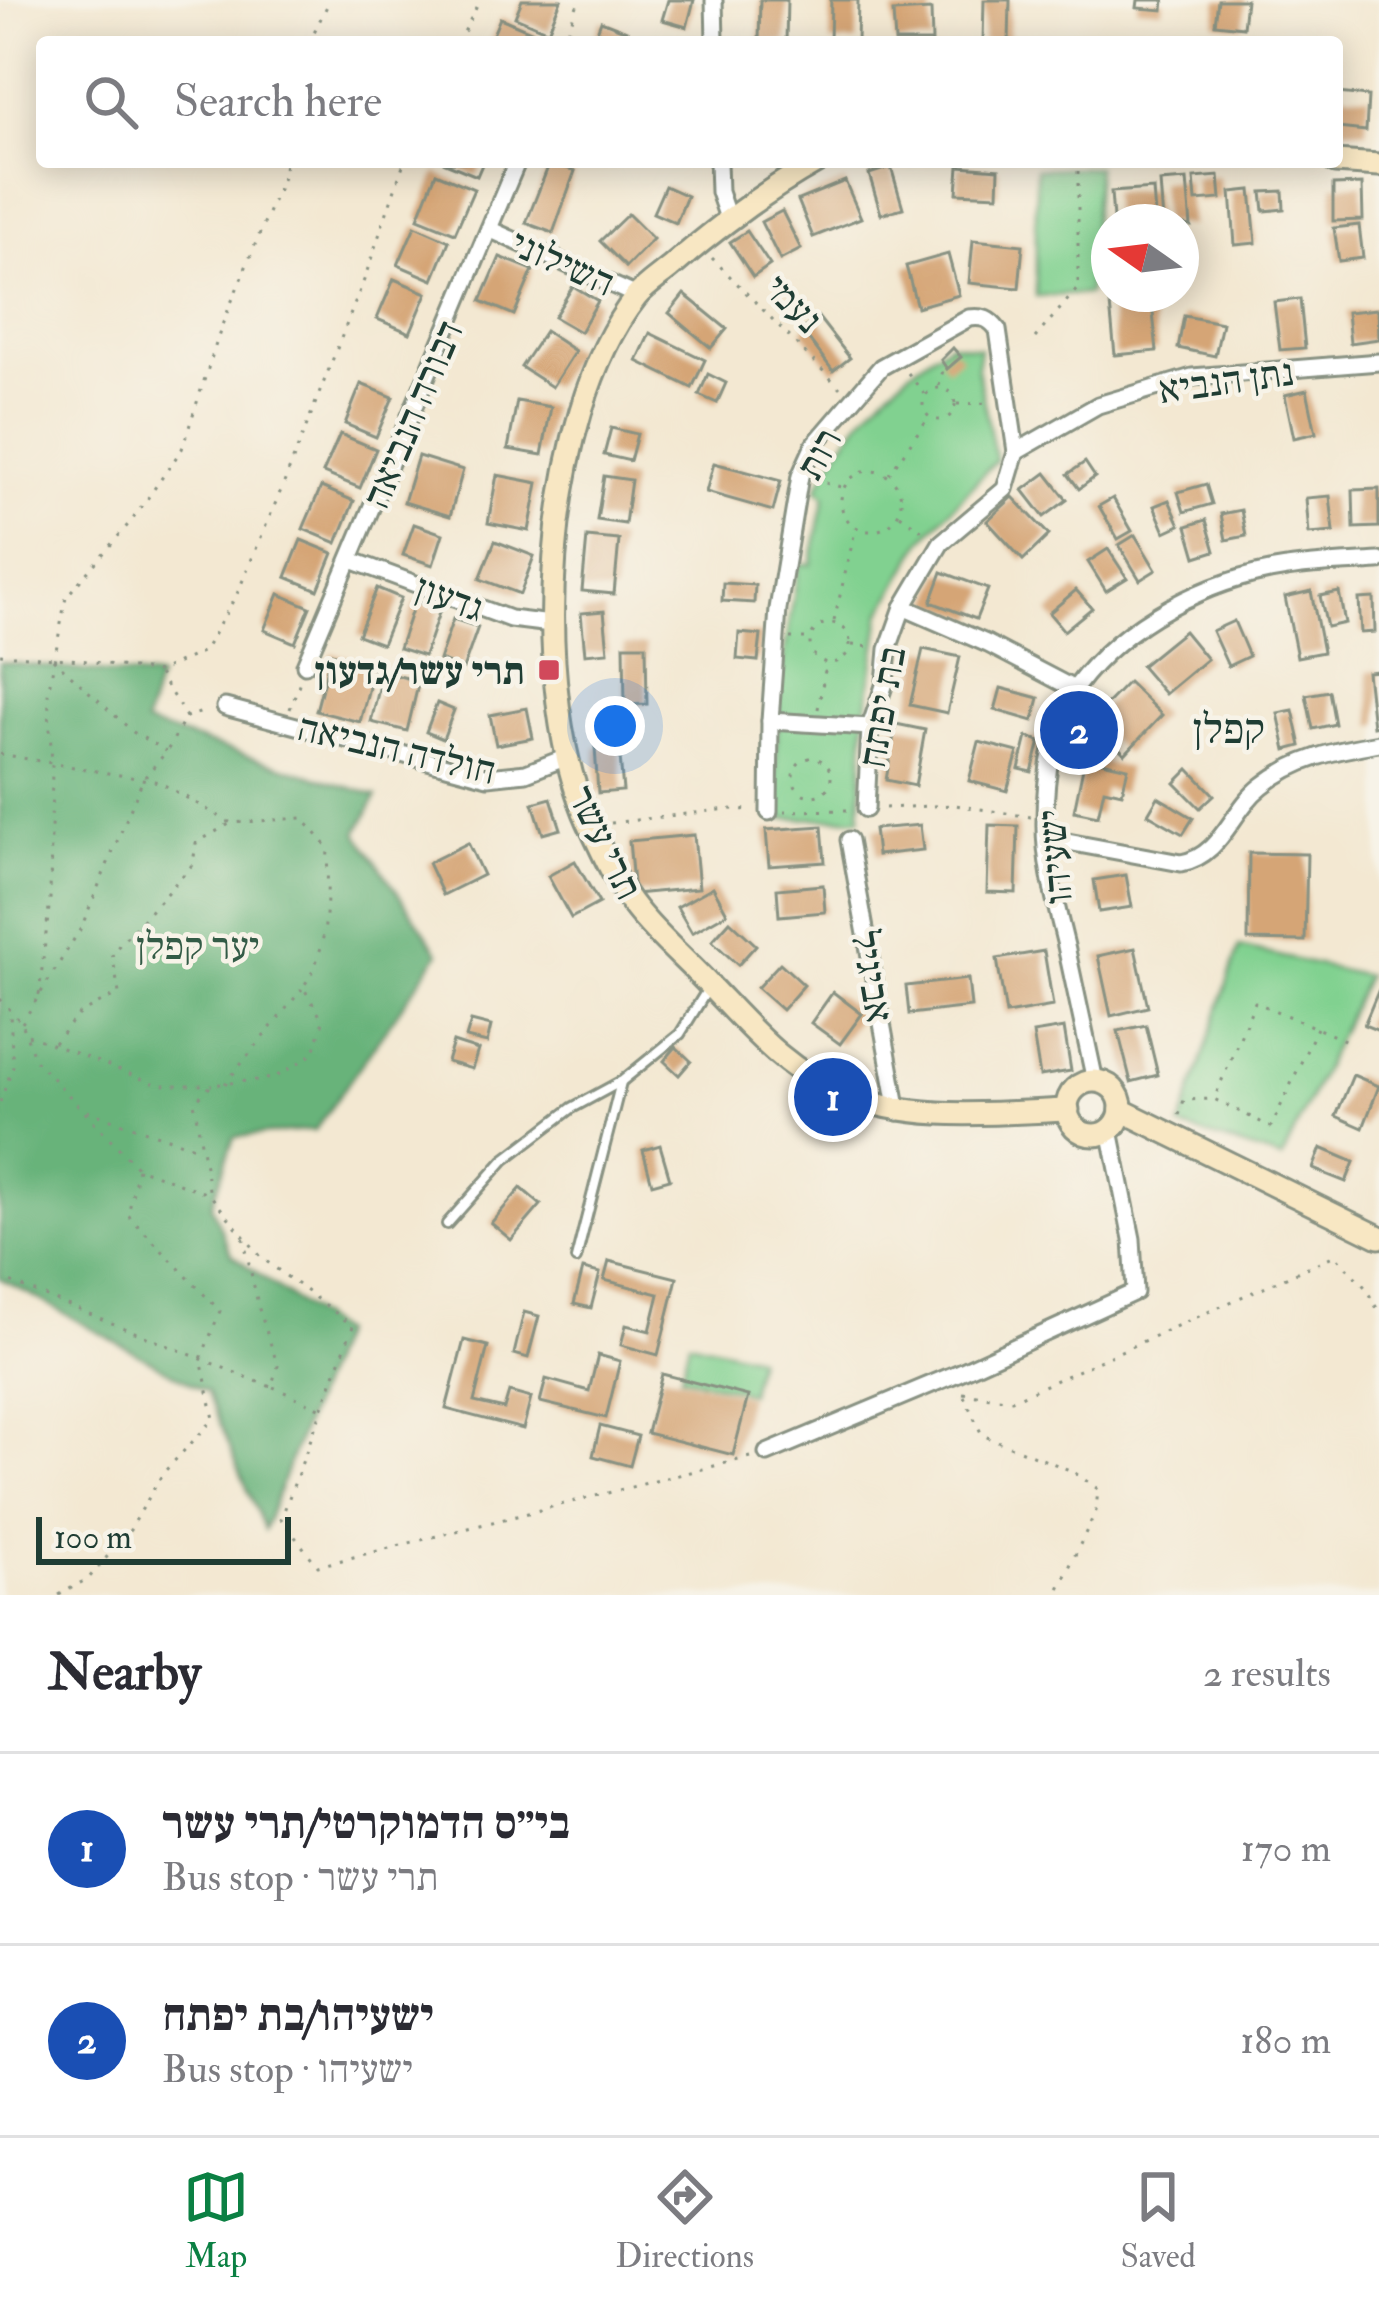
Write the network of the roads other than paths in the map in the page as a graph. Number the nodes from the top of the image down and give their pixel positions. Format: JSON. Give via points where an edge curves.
{"nodes":[{"id":1,"x":714,"y":0,"type":"edge"},
{"id":2,"x":715,"y":36,"type":"edge"},
{"id":3,"x":1343,"y":162,"type":"edge"},
{"id":4,"x":1379,"y":165,"type":"edge"},
{"id":5,"x":514,"y":168,"type":"edge"},
{"id":6,"x":718,"y":168,"type":"edge"},
{"id":7,"x":808,"y":168,"type":"edge"},
{"id":8,"x":730,"y":221,"type":"junction"},
{"id":9,"x":489,"y":229,"type":"junction"},
{"id":10,"x":637,"y":296,"type":"junction"},
{"id":11,"x":1379,"y":362,"type":"edge"},
{"id":12,"x":1016,"y":452,"type":"junction"},
{"id":13,"x":351,"y":560,"type":"junction"},
{"id":14,"x":1379,"y":561,"type":"edge"},
{"id":15,"x":903,"y":607,"type":"junction"},
{"id":16,"x":551,"y":623,"type":"junction"},
{"id":17,"x":305,"y":665,"type":"road end"},
{"id":18,"x":1074,"y":689,"type":"junction"},
{"id":19,"x":226,"y":707,"type":"dead end"},
{"id":20,"x":770,"y":721,"type":"junction"},
{"id":21,"x":870,"y":727,"type":"junction"},
{"id":22,"x":1379,"y":743,"type":"edge"},
{"id":23,"x":567,"y":758,"type":"junction"},
{"id":24,"x":866,"y":809,"type":"road end"},
{"id":25,"x":769,"y":812,"type":"road end"},
{"id":26,"x":1046,"y":838,"type":"junction"},
{"id":27,"x":849,"y":841,"type":"dead end"},
{"id":28,"x":710,"y":986,"type":"junction"},
{"id":29,"x":622,"y":1081,"type":"junction"},
{"id":30,"x":1095,"y":1081,"type":"junction"},
{"id":31,"x":1068,"y":1110,"type":"junction"},
{"id":32,"x":898,"y":1112,"type":"junction"},
{"id":33,"x":1116,"y":1120,"type":"junction"},
{"id":34,"x":447,"y":1224,"type":"dead end"},
{"id":35,"x":1379,"y":1237,"type":"edge"},
{"id":36,"x":575,"y":1259,"type":"dead end"},
{"id":37,"x":767,"y":1453,"type":"road end"}],
"edges":[{"from":1,"to":2,"type":"street"},
{"from":3,"to":4,"type":"street"},
{"from":5,"to":9,"type":"street","name":"דבורה הנביאה"},
{"from":6,"to":8,"type":"street"},
{"from":7,"to":8,"type":"street","name":"תרי עשר"},
{"from":8,"to":10,"type":"street","name":"תרי עשר"},
{"from":9,"to":10,"type":"street","name":"השילוני"},
{"from":9,"to":13,"type":"street","name":"דבורה הנביאה"},
{"from":10,"to":16,"type":"street","name":"תרי עשר","via":[[581,410]]},
{"from":11,"to":12,"type":"street","name":"נתן הנביא","via":[[1192,377],[1098,405]]},
{"from":12,"to":15,"type":"street","name":"בת יפתח","via":[[1006,489],[941,543]]},
{"from":12,"to":20,"type":"street","name":"רות","via":[[991,321],[969,318],[881,367],[814,445],[800,476]]},
{"from":13,"to":16,"type":"street","name":"גדעון","via":[[510,619]]},
{"from":13,"to":17,"type":"street","name":"דבורה הנביאה"},
{"from":14,"to":18,"type":"street","name":"ישעיהו","via":[[1286,568],[1196,595],[1110,650]]},
{"from":15,"to":18,"type":"street","name":"בת יפתח"},
{"from":15,"to":21,"type":"street","name":"בת יפתח"},
{"from":16,"to":23,"type":"street","name":"תרי עשר"},
{"from":18,"to":26,"type":"street","name":"ישעיהו","via":[[1053,754]]},
{"from":19,"to":23,"type":"street","name":"חולדה הנביאה","via":[[488,777]]},
{"from":20,"to":21,"type":"street"},
{"from":20,"to":25,"type":"street","name":"רות"},
{"from":21,"to":24,"type":"street","name":"בת יפתח"},
{"from":22,"to":26,"type":"street","via":[[1285,770],[1259,788],[1198,860]]},
{"from":23,"to":28,"type":"street","name":"תרי עשר","via":[[590,826],[634,907]]},
{"from":26,"to":30,"type":"street","name":"ישעיהו"},
{"from":27,"to":32,"type":"street","name":"אביגיל"},
{"from":28,"to":29,"type":"lane","via":[[680,1034]]},
{"from":28,"to":32,"type":"street","name":"תרי עשר","via":[[770,1052],[840,1093]]},
{"from":29,"to":34,"type":"lane","via":[[504,1160]]},
{"from":29,"to":36,"type":"lane"},
{"from":30,"to":31,"type":"street","via":[[1077,1087]]},
{"from":30,"to":33,"type":"street","via":[[1116,1093]]},
{"from":31,"to":32,"type":"street","name":"תרי עשר"},
{"from":31,"to":33,"type":"street","via":[[1091,1135]]},
{"from":33,"to":35,"type":"street","via":[[1174,1136]]},
{"from":33,"to":37,"type":"street","via":[[1135,1292]]}]}
